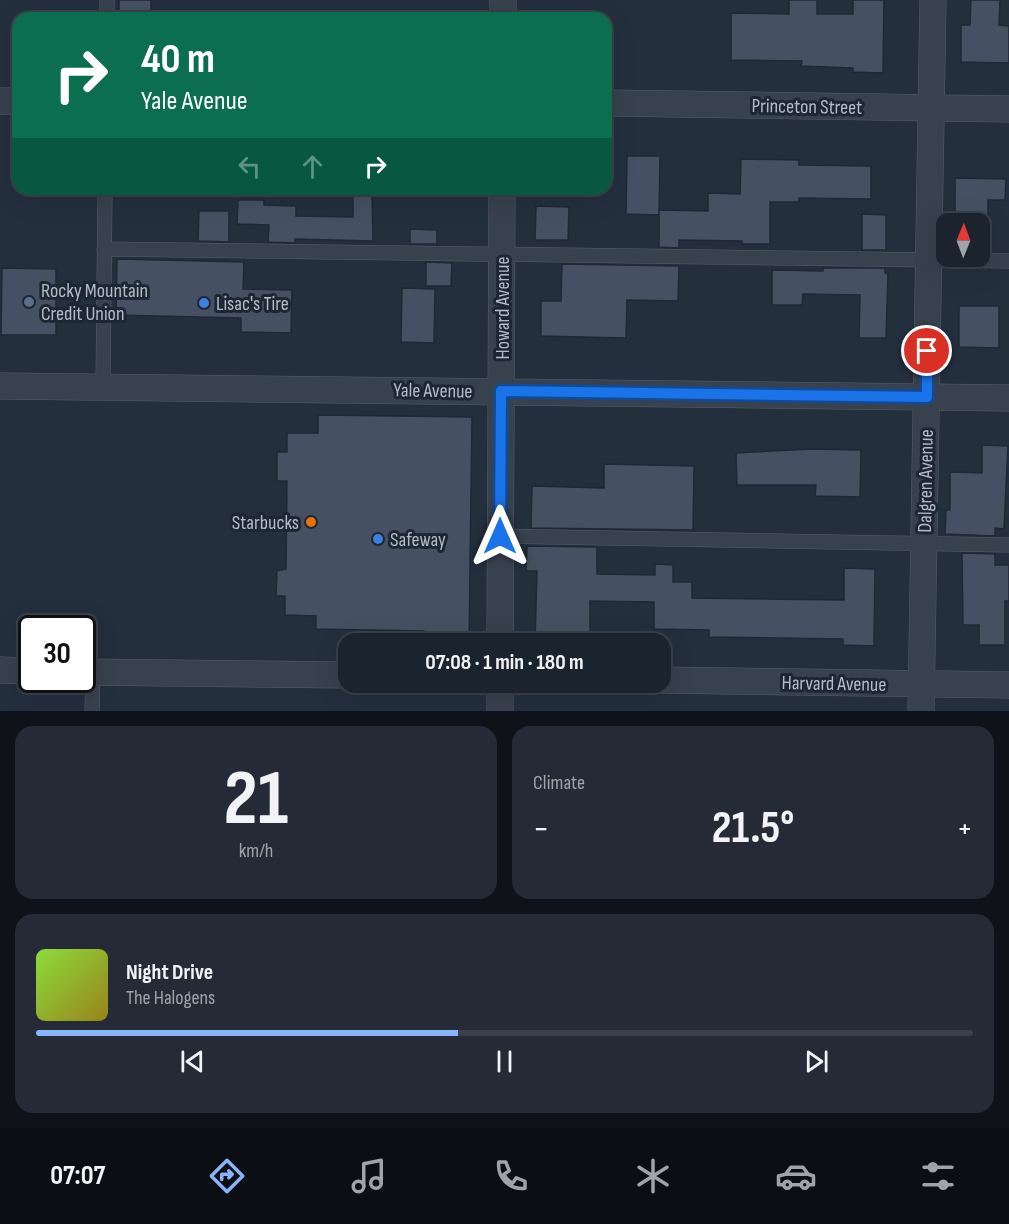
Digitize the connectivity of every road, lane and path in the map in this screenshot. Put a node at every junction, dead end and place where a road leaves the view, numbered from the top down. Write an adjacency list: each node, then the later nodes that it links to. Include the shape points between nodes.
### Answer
1 (933, 0): 3 (street, Dalgren Avenue)
2 (612, 103): 3 (street, Princeton Street)
3 (931, 108): 4 (street, Princeton Street); 9 (street, Dalgren Avenue)
4 (1009, 109)
5 (105, 195): 7 (lane)
6 (502, 195): 8 (street, Howard Avenue)
7 (104, 249): 8 (lane); 12 (lane)
8 (502, 253): 9 (lane); 13 (street, Howard Avenue)
9 (929, 260): 10 (lane); 14 (street, Dalgren Avenue)
10 (1009, 261)
11 (0, 386): 12 (street, Yale Avenue)
12 (103, 387): 13 (street, Yale Avenue)
13 (501, 391): 14 (street, Yale Avenue); 16 (street, Howard Avenue)
14 (927, 397): 15 (street, Yale Avenue); 17 (street, Dalgren Avenue)
15 (1009, 398)
16 (500, 536): 17 (lane); 19 (street, Howard Avenue)
17 (924, 544): 18 (lane); 25 (street, Dalgren Avenue)
18 (1009, 545)
19 (500, 633)
20 (0, 670): 21 (street)
21 (18, 670)
22 (96, 672): 23 (street)
23 (338, 675)
24 (671, 680): 25 (street, Harvard Avenue)
25 (922, 684): 26 (street, Harvard Avenue); 31 (street, Dalgren Avenue)
26 (1009, 686)
27 (90, 693): 29 (lane)
28 (500, 693): 30 (street)
29 (92, 711)
30 (500, 711)
31 (921, 711)

